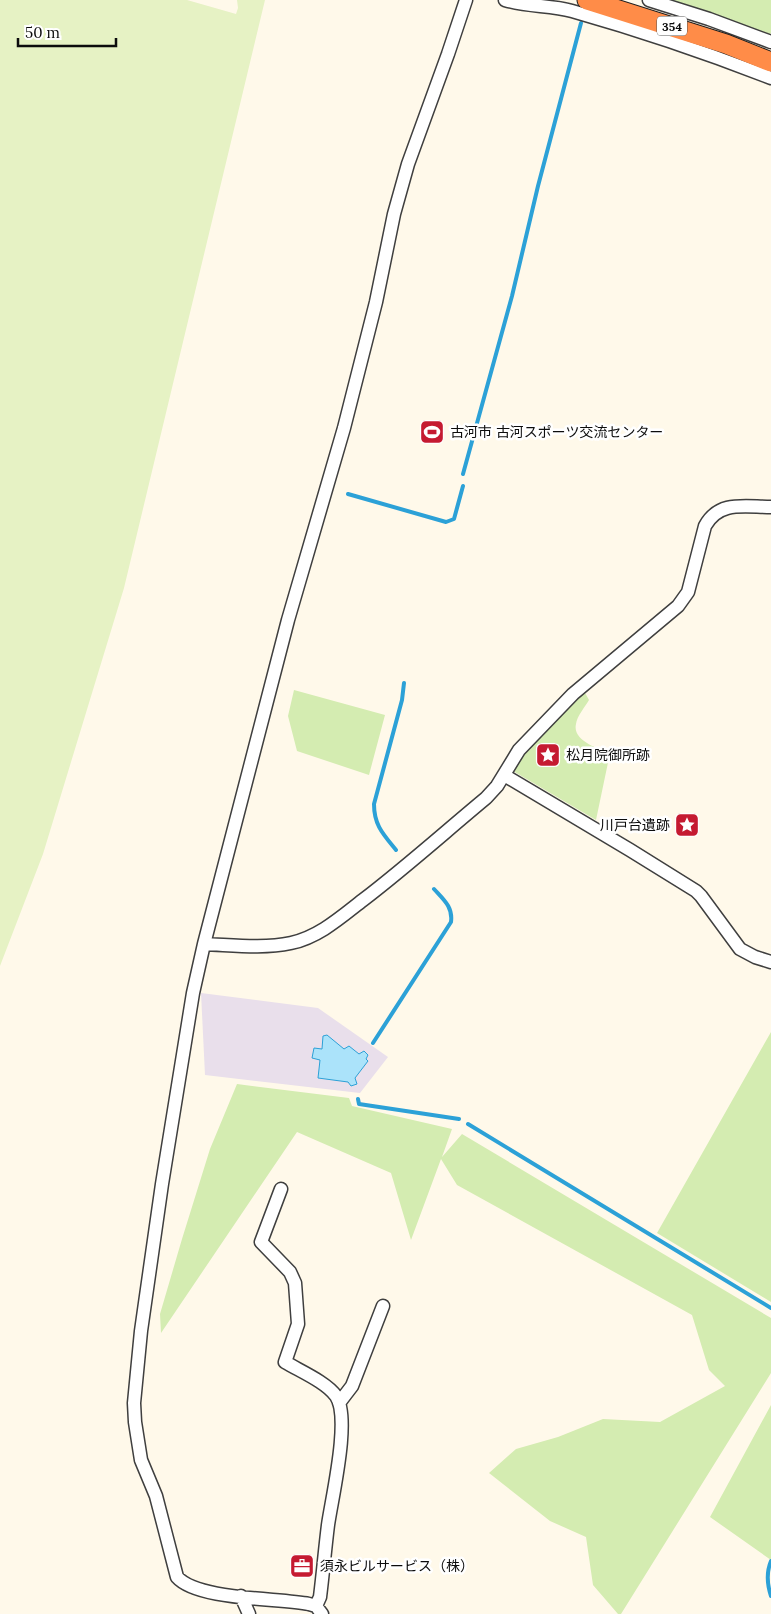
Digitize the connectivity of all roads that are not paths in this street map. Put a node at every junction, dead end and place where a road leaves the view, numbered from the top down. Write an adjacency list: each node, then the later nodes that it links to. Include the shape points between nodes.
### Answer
1 (466, 0): 10 (street, via 408,164 394,214 344,428 288,620)
2 (504, 0): 7 (street, via 570,11)
3 (587, 0): 6 (highway, 354)
4 (649, 0): 5 (street)
5 (771, 42)
6 (764, 59)
7 (771, 78)
8 (771, 507): 9 (street, via 730,507 710,516 688,592 678,606 573,694 519,750)
9 (504, 775): 10 (street, via 486,798 396,875 332,924 293,943); 11 (street, via 696,891 740,948)
10 (204, 944): 15 (street, via 192,993 162,1184 141,1331 135,1422 141,1460 156,1496 177,1577 191,1587)
11 (771, 962)
12 (281, 1189): 14 (street, via 261,1242 290,1272 295,1283 298,1324 285,1362 323,1384)
13 (383, 1306): 14 (street, via 352,1386)
14 (339, 1403): 16 (street, via 341,1447)
15 (241, 1596): 16 (street, via 302,1603); 17 (street)
16 (319, 1610)
17 (249, 1614)

